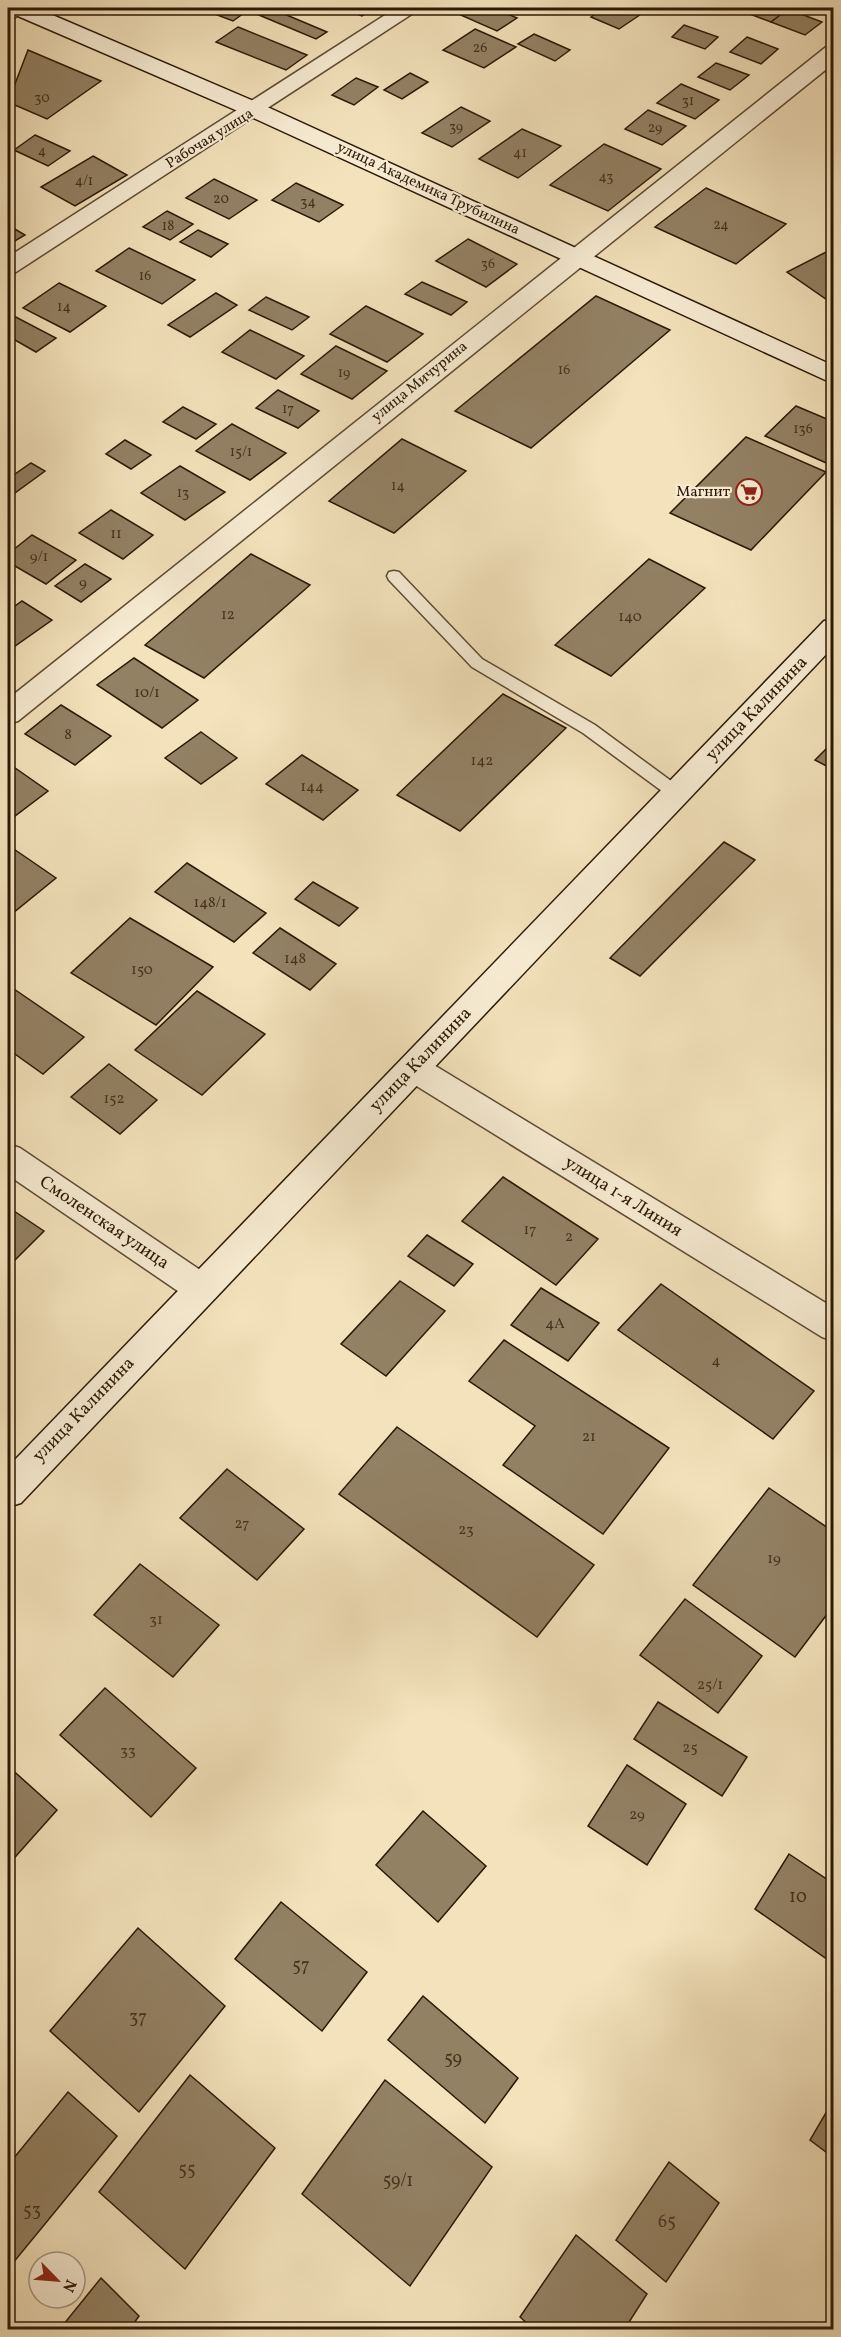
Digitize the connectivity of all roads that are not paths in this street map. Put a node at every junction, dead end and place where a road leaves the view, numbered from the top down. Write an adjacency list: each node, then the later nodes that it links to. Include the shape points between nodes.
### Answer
1 (9, 8): 4 (street)
2 (19, 8): 6 (street, улица Академика Трубилина)
3 (410, 8): 6 (street, Рабочая улица)
4 (8, 12)
5 (834, 52): 7 (street, улица Мичурина)
6 (255, 110): 7 (street, улица Академика Трубилина); 8 (street, Рабочая улица)
7 (576, 257): 9 (street, улица Академика Трубилина); 12 (street, улица Мичурина)
8 (8, 267)
9 (834, 376)
10 (394, 576): 13 (lane, via 477,663 589,729)
11 (834, 628): 13 (street, улица Калинина)
12 (8, 714)
13 (676, 793): 14 (street, улица Калинина)
14 (413, 1068): 16 (street, улица Калинина); 17 (street, улица 1-я Линия)
15 (8, 1158): 16 (street, Смоленская улица)
16 (200, 1288): 18 (street, улица Калинина)
17 (834, 1326)
18 (8, 1491)

